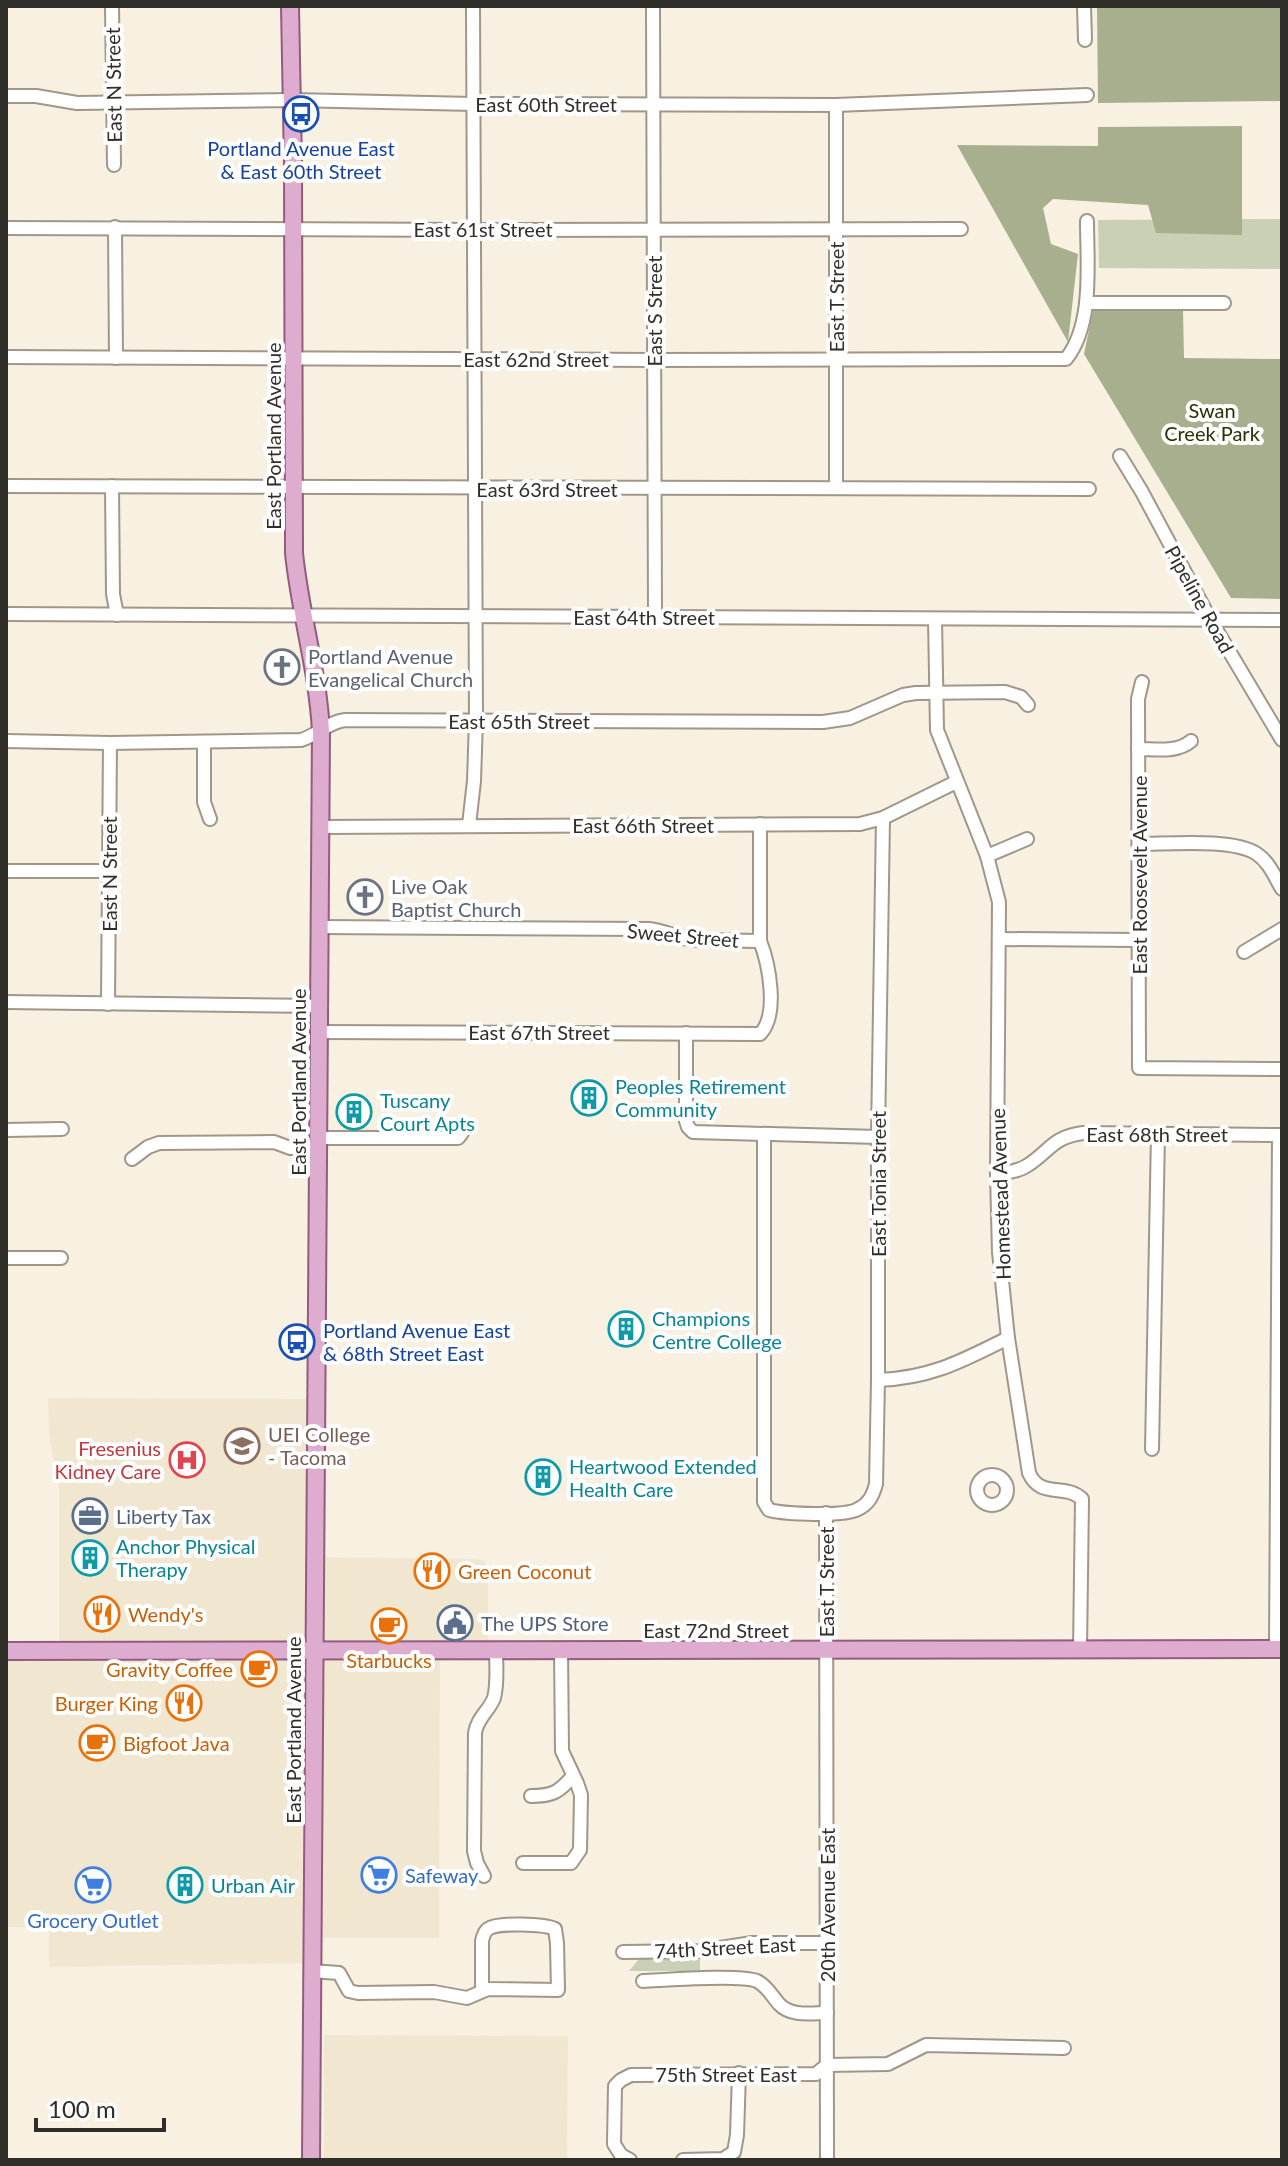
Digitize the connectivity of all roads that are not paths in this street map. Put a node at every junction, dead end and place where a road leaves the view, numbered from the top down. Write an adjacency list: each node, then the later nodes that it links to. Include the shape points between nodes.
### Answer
1 (112, 6): 10 (street, East N Street)
2 (290, 6): 9 (main road, East Portland Avenue)
3 (473, 6): 11 (street)
4 (653, 6): 12 (street, East S Street)
5 (1084, 6): 6 (street)
6 (1085, 40)
7 (1087, 95): 13 (street, East 60th Street)
8 (6, 96): 10 (street, East 60th Street)
9 (292, 100): 10 (street, East 60th Street); 11 (street, East 60th Street); 18 (main road, East Portland Avenue)
10 (113, 103): 14 (street, East N Street)
11 (474, 104): 12 (street, East 60th Street); 20 (street)
12 (653, 104): 13 (street, East 60th Street); 21 (street, East S Street)
13 (836, 105): 22 (street, East T Street)
14 (114, 165)
15 (1087, 221): 23 (street)
16 (115, 227): 17 (street, East 61st Street); 18 (street, East 61st Street); 27 (street)
17 (6, 228)
18 (293, 228): 20 (street, East 61st Street); 26 (main road, East Portland Avenue)
19 (961, 229): 22 (street, East 61st Street)
20 (474, 230): 21 (street, East 61st Street); 28 (street)
21 (654, 230): 22 (street, East 61st Street); 29 (street, East S Street)
22 (836, 230): 30 (street, East T Street)
23 (1086, 303): 24 (street); 30 (street, East 62nd Street, via 1082,331 1066,359)
24 (1224, 303)
25 (6, 357): 27 (street, East 62nd Street)
26 (293, 357): 27 (street, East 62nd Street); 28 (street, East 62nd Street); 34 (main road, East Portland Avenue)
27 (116, 358)
28 (474, 359): 29 (street, East 62nd Street); 37 (street)
29 (654, 360): 30 (street, East 62nd Street); 35 (street, East S Street)
30 (836, 360): 36 (street, East T Street)
31 (1120, 456): 45 (street, Pipeline Road)
32 (6, 486): 33 (street, East 63rd Street)
33 (112, 486): 34 (street, East 63rd Street); 41 (street)
34 (293, 486): 37 (street, East 63rd Street); 40 (main road, East Portland Avenue)
35 (655, 488): 36 (street, East 63rd Street); 37 (street, East 63rd Street); 43 (street, East S Street)
36 (836, 488): 38 (street, East 63rd Street)
37 (474, 489): 42 (street)
38 (1089, 489)
39 (6, 614): 41 (street, East 64th Street)
40 (302, 614): 41 (street, East 64th Street); 42 (street, East 64th Street); 51 (main road, East Portland Avenue)
41 (117, 615)
42 (475, 616): 43 (street, East 64th Street); 50 (street)
43 (655, 617): 44 (street, East 64th Street)
44 (935, 619): 45 (street, East 64th Street); 48 (street, Homestead Avenue)
45 (1210, 619): 46 (street, East 64th Street); 52 (street, Pipeline Road)
46 (1282, 620)
47 (1142, 682): 57 (street, East Roosevelt Avenue)
48 (935, 693): 49 (street, East 65th Street, via 1005,692); 50 (street, East 65th Street, via 910,693 850,718 823,722); 58 (street, Homestead Avenue, via 937,730)
49 (1028, 705)
50 (476, 720): 51 (street, East 65th Street, via 345,720); 62 (street)
51 (321, 732): 55 (street, East 65th Street, via 301,740); 63 (main road, East Portland Avenue)
52 (1282, 740)
53 (6, 741): 56 (street, East 65th Street)
54 (1191, 741): 57 (street, via 1176,749)
55 (204, 742): 56 (street, East 65th Street); 60 (street, via 204,805)
56 (110, 743): 68 (street, East N Street)
57 (1138, 749): 65 (street, East Roosevelt Avenue)
58 (956, 782): 59 (street, East 66th Street); 66 (street, Homestead Avenue)
59 (883, 818): 61 (street, East 66th Street, via 860,824); 88 (street, East Tonia Street)
60 (210, 819)
61 (760, 824): 62 (street, East 66th Street); 74 (street)
62 (469, 825): 63 (street, East 66th Street)
63 (321, 827): 70 (main road, East Portland Avenue)
64 (1027, 839): 66 (street)
65 (1140, 844): 69 (street, via 1237,846 1256,853); 73 (street, East Roosevelt Avenue)
66 (987, 856): 72 (street, Homestead Avenue, via 999,902)
67 (6, 871): 68 (street)
68 (108, 871): 77 (street, East N Street)
69 (1282, 889)
70 (318, 927): 74 (street, Sweet Street, via 649,929 683,939); 78 (main road, East Portland Avenue)
71 (1282, 929): 75 (street)
72 (1000, 939): 73 (street); 91 (street, Homestead Avenue)
73 (1139, 940): 81 (street, East Roosevelt Avenue, via 1139,1068)
74 (760, 941): 80 (street, East 67th Street, via 770,974 766,1028 760,1034)
75 (1244, 952)
76 (6, 1002): 77 (street)
77 (108, 1004): 78 (street)
78 (318, 1006): 79 (main road, East Portland Avenue)
79 (317, 1032): 80 (street, East 67th Street); 89 (main road, East Portland Avenue)
80 (686, 1033): 86 (street, via 690,1129 699,1134)
81 (1282, 1069)
82 (62, 1129): 83 (street)
83 (6, 1130)
84 (462, 1133): 89 (street, via 458,1138)
85 (1158, 1134): 87 (street, East 68th Street); 91 (street, East 68th Street, via 1069,1135 1031,1164); 96 (street)
86 (764, 1135): 88 (street); 99 (street, East Tonia Street, via 764,1502 775,1512)
87 (1281, 1135): 101 (street)
88 (878, 1137): 95 (street, East Tonia Street)
89 (318, 1143): 90 (street, via 290,1148 274,1142 159,1143); 106 (main road, East Portland Avenue)
90 (132, 1159)
91 (997, 1174): 94 (street, Homestead Avenue)
92 (6, 1258): 93 (street)
93 (61, 1258)
94 (1008, 1338): 95 (street, via 940,1370); 97 (street, Homestead Avenue)
95 (878, 1380): 99 (street, East Tonia Street, via 874,1493 853,1512)
96 (1152, 1449)
97 (1029, 1473): 98 (street); 104 (street, via 1044,1489 1080,1496)
98 (1005, 1483)
99 (826, 1513): 103 (street, East T Street)
100 (561, 1649): 102 (main road, East 72nd Street); 103 (main road, East 72nd Street); 107 (street, via 562,1751)
101 (1279, 1649): 104 (main road, East 72nd Street)
102 (496, 1650): 106 (main road, East 72nd Street); 110 (street, via 494,1696 475,1733 473,1845)
103 (825, 1650): 104 (main road, East 72nd Street); 111 (street, 20th Avenue East)
104 (1080, 1650)
105 (6, 1651): 106 (main road, East 72nd Street)
106 (314, 1651): 113 (main road, East Portland Avenue)
107 (573, 1776): 108 (street, via 552,1794); 109 (street, via 581,1795 577,1857 571,1863)
108 (531, 1796)
109 (523, 1863)
110 (484, 1876)
111 (827, 1943): 112 (street, 74th Street East); 116 (street, 20th Avenue East)
112 (623, 1952)
113 (311, 1971): 115 (street, via 339,1973 349,1991 358,1993 434,1992 467,1998); 120 (main road, East Portland Avenue)
114 (643, 1981): 116 (street, via 755,1980 791,2012)
115 (482, 1990): 115 (street, via 482,1941 489,1927 555,1929 558,1990)
116 (827, 2013): 118 (street, 20th Avenue East)
117 (1064, 2048): 118 (street, 75th Street East, via 926,2045 888,2064)
118 (827, 2065): 119 (street, 75th Street East, via 816,2074); 123 (street, 20th Avenue East)
119 (739, 2073): 121 (street, 75th Street East, via 631,2075 617,2083 613,2137 617,2151); 122 (street, via 732,2154)
120 (311, 2160)
121 (630, 2160)
122 (683, 2160)
123 (827, 2160)

